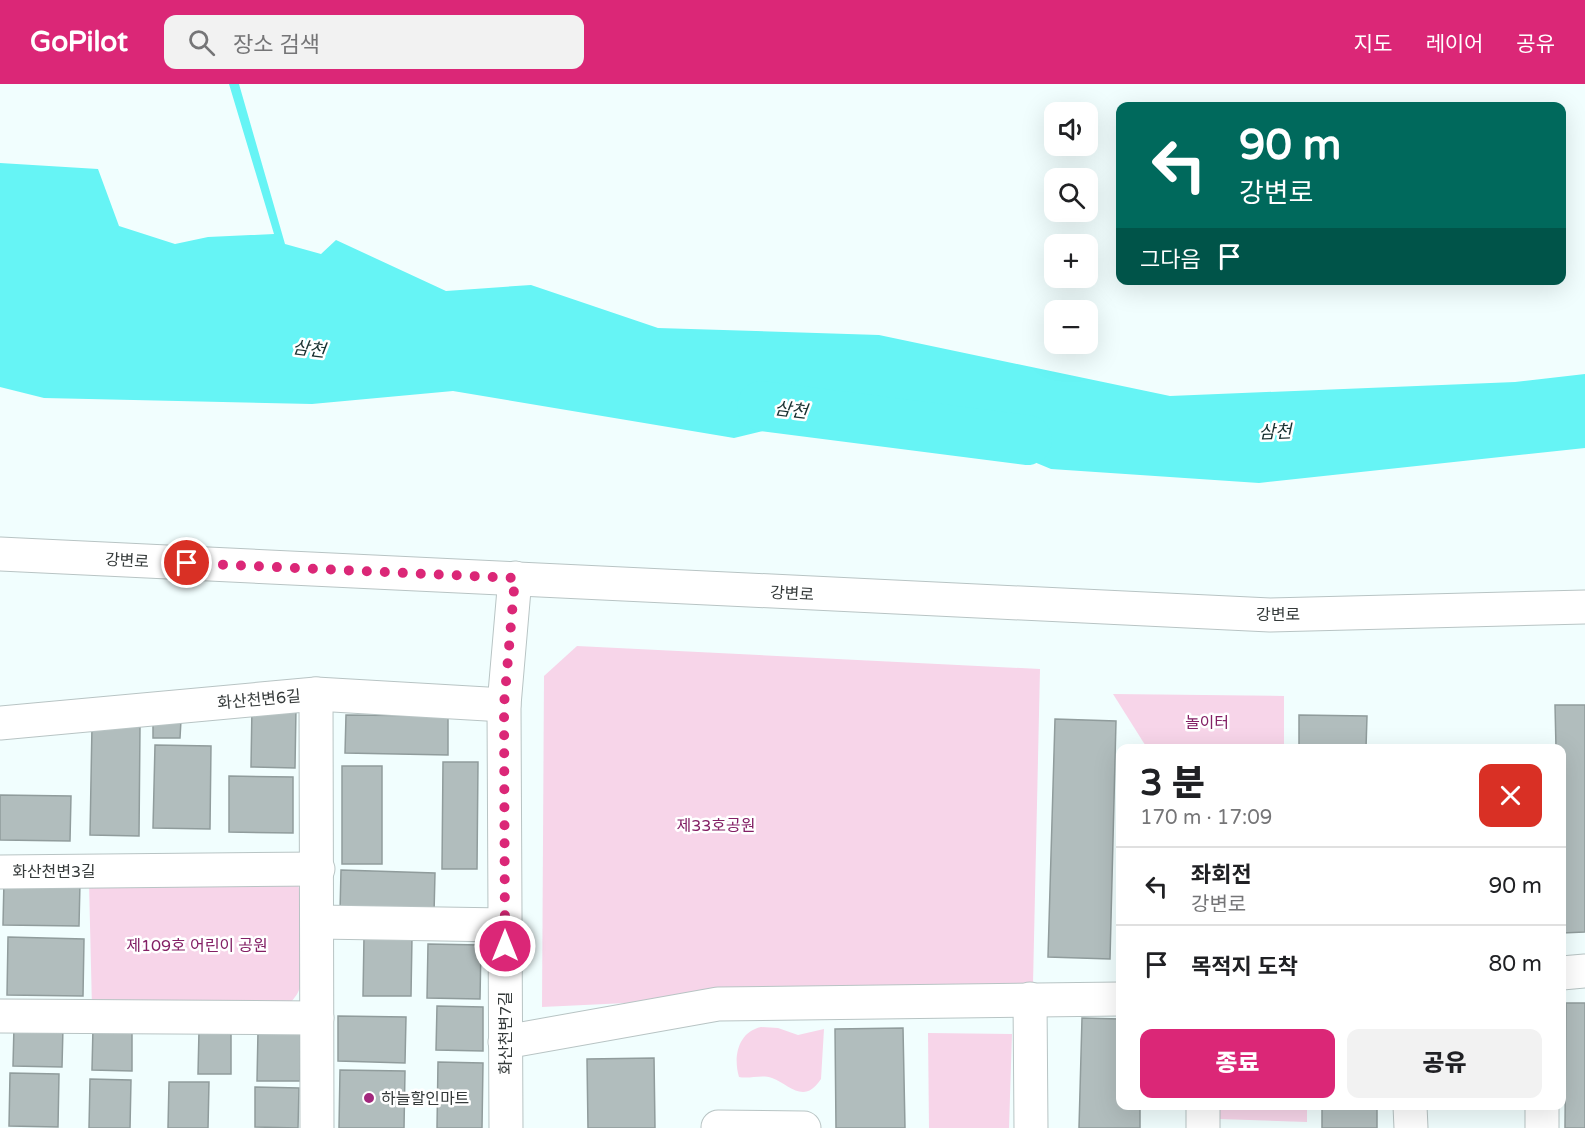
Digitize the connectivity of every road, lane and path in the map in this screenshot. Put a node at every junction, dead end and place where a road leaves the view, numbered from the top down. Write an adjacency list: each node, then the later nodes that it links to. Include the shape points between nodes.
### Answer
1 (0, 554): 2 (street, 강변로)
2 (515, 578): 3 (street, 강변로, via 1270,615); 5 (street, 화산천변7길)
3 (1585, 601)
4 (316, 694): 5 (street); 6 (street, 화산천변6길); 7 (street, 화산천변6길)
5 (504, 705): 10 (street, 화산천변7길)
6 (0, 723)
7 (318, 870): 8 (street, 화산천변3길); 9 (street, 화산천변6길)
8 (0, 872)
9 (318, 922): 10 (street); 16 (street, 화산천변6길)
10 (505, 925): 17 (street, 화산천변7길)
11 (1585, 971): 12 (street)
12 (1566, 973)
13 (1030, 999): 14 (street); 17 (street, via 718,1004); 25 (street)
14 (1116, 999)
15 (0, 1016): 16 (street)
16 (317, 1018): 22 (street, 화산천변6길)
17 (505, 1042): 23 (street, 화산천변7길)
18 (1203, 1110): 26 (street)
19 (1410, 1110): 27 (street)
20 (1542, 1110): 28 (street)
21 (718, 1127): 24 (street)
22 (316, 1128)
23 (506, 1128)
24 (804, 1128)
25 (1031, 1128)
26 (1203, 1128)
27 (1411, 1128)
28 (1542, 1128)

